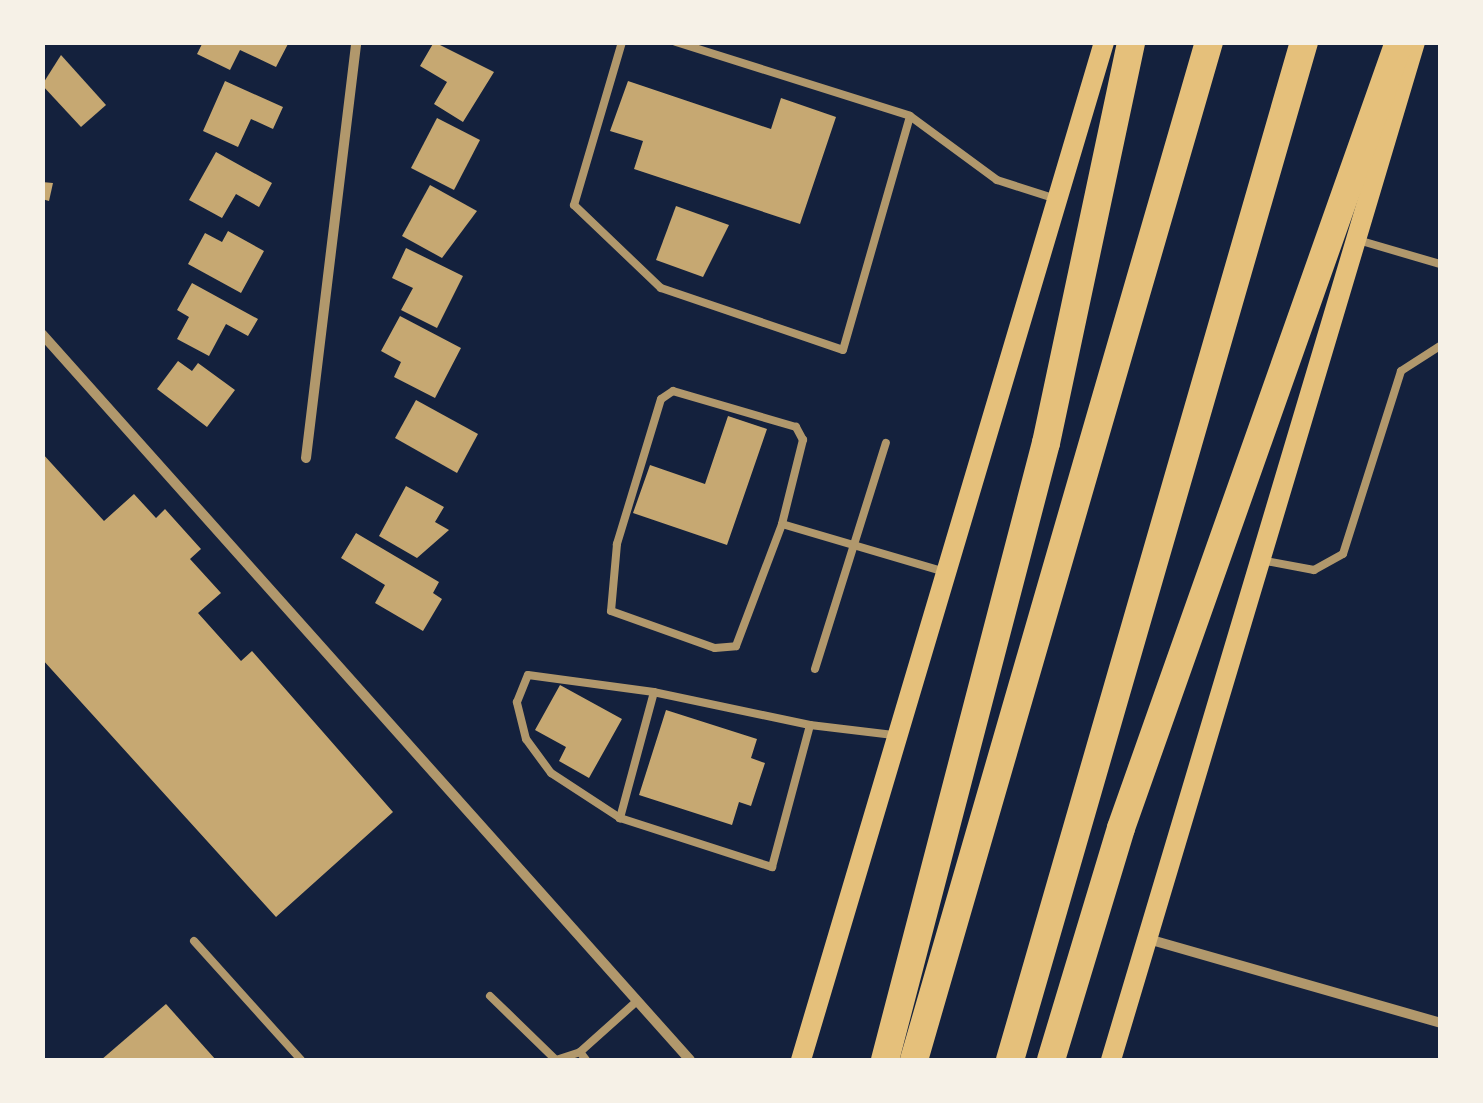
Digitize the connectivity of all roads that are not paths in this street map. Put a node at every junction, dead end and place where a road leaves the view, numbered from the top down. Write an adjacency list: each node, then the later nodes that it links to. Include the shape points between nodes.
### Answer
1 (356, 42): 17 (street)
2 (622, 42): 10 (lane, via 574,205 662,288 843,350)
3 (676, 42): 10 (lane)
4 (1104, 42): 11 (main road)
5 (1131, 42): 37 (highway, via 1046,443)
6 (1209, 42): 38 (highway)
7 (1304, 42): 39 (highway)
8 (1399, 42): 40 (highway, via 1121,828)
9 (1415, 42): 12 (main road)
10 (910, 116): 11 (lane, via 998,180)
11 (1057, 200): 21 (main road)
12 (1356, 240): 13 (lane); 20 (main road)
13 (1440, 264)
14 (42, 334): 30 (street)
15 (1440, 346): 20 (lane, via 1401,370 1343,554 1314,570)
16 (886, 443): 19 (lane)
17 (306, 458)
18 (782, 524): 18 (lane, via 736,646 714,648 610,611 617,544 661,399 672,392 796,427 802,440); 19 (lane)
19 (852, 545): 21 (lane); 22 (lane)
20 (1261, 560): 27 (main road)
21 (946, 572): 25 (main road)
22 (815, 669)
23 (654, 692): 24 (lane); 26 (lane); 26 (lane, via 528,675 518,702 526,740 550,774)
24 (810, 725): 25 (lane); 26 (lane, via 772,867)
25 (898, 735): 36 (main road)
26 (620, 818)
27 (1148, 938): 31 (street); 41 (main road)
28 (194, 941): 33 (lane)
29 (490, 996): 32 (lane, via 556,1060)
30 (637, 1001): 32 (lane); 35 (street)
31 (1440, 1023)
32 (580, 1052): 34 (lane)
33 (301, 1060)
34 (586, 1060)
35 (690, 1060)
36 (801, 1060)
37 (885, 1060)
38 (914, 1060)
39 (1010, 1060)
40 (1051, 1060)
41 (1112, 1060)

